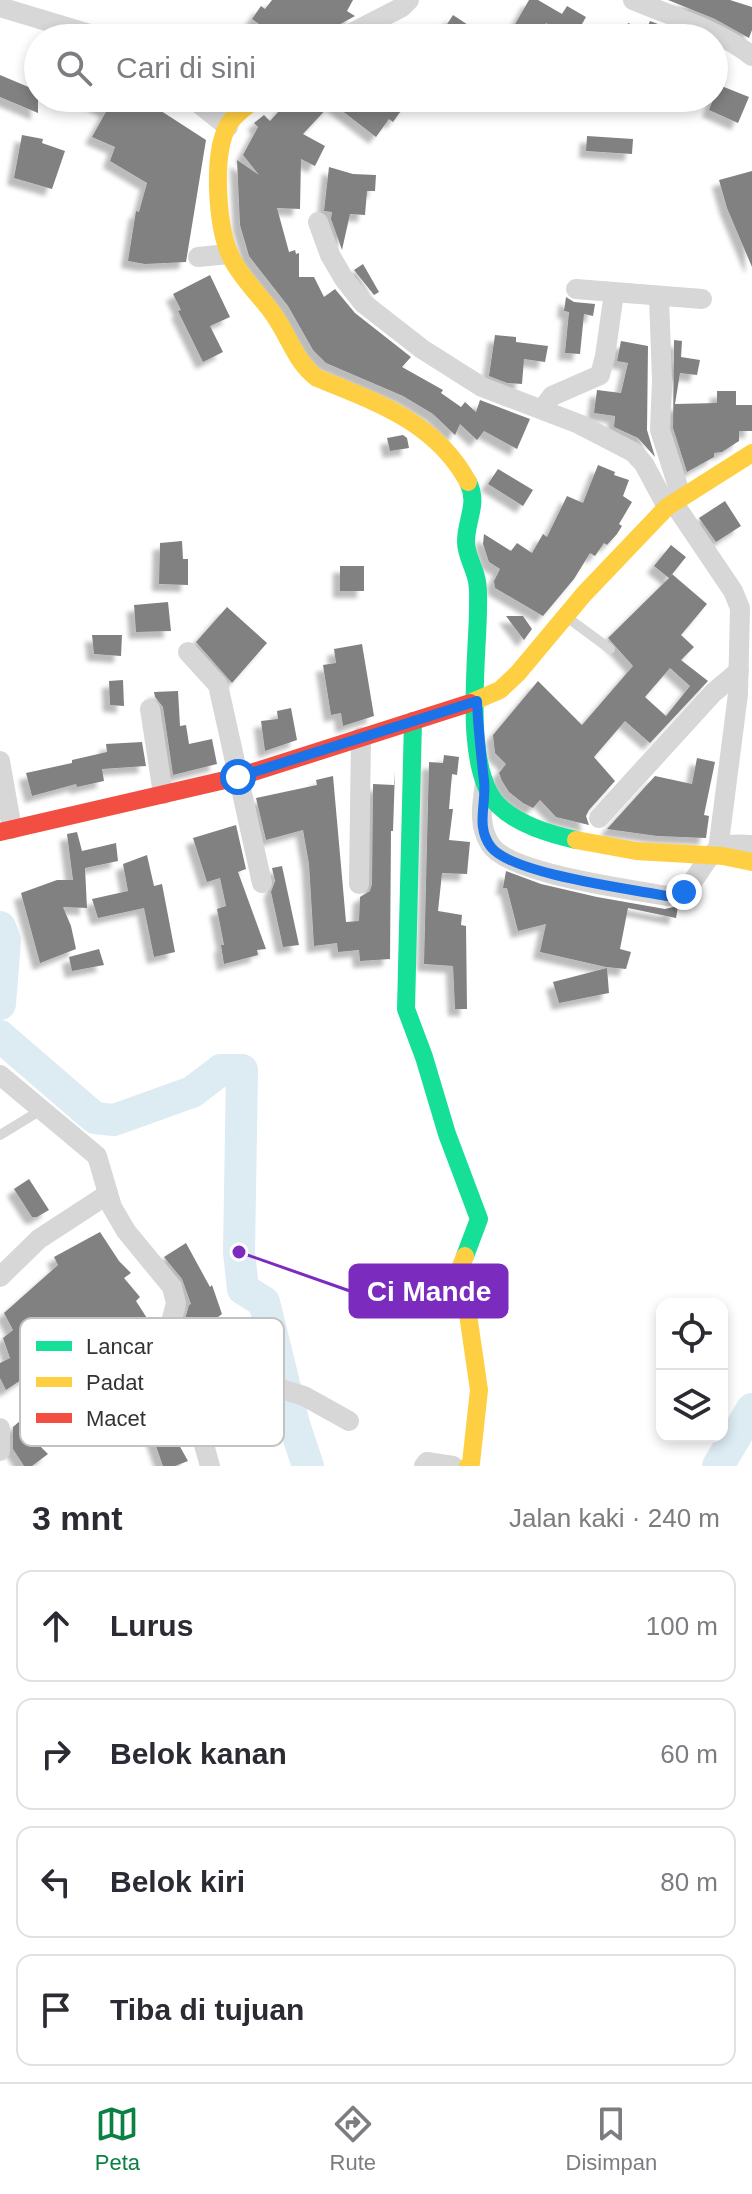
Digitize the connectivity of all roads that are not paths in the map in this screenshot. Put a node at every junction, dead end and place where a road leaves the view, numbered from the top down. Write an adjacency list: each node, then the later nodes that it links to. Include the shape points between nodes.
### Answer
1 (409, 0): 5 (street)
2 (638, 1): 6 (street)
3 (0, 7): 4 (street)
4 (56, 24)
5 (369, 24)
6 (694, 24)
7 (728, 40): 8 (street)
8 (752, 56)
9 (209, 112): 11 (street)
10 (244, 112): 11 (street)
11 (228, 127): 13 (street, via 219,191)
12 (318, 222): 19 (street, via 330,255 363,303 482,387)
13 (229, 254): 14 (street); 26 (street, via 280,322 304,370 418,424 438,441 470,487 474,503 466,539 478,586)
14 (198, 257)
15 (576, 289): 16 (street)
16 (614, 293): 17 (street); 19 (street, via 600,375 552,396)
17 (659, 297): 18 (street); 21 (street, via 660,430)
18 (702, 299)
19 (542, 409): 21 (street, via 633,452)
20 (752, 453): 21 (street)
21 (674, 502): 22 (street); 25 (street, via 740,608)
22 (566, 617): 23 (lane); 26 (street, via 500,690)
23 (610, 649)
24 (188, 652): 31 (street, via 218,685)
25 (739, 671): 34 (street); 37 (street)
26 (477, 701): 28 (street); 32 (street)
27 (150, 709): 33 (street)
28 (413, 721): 29 (street); 55 (street, via 406,1009 479,1219 461,1266 479,1390)
29 (361, 737): 31 (street); 40 (street)
30 (0, 761): 35 (street)
31 (238, 777): 33 (street); 39 (street)
32 (485, 783): 37 (street, via 501,808 545,830 669,854); 37 (street, via 481,814 491,847 527,868 667,896 684,892)
33 (163, 794): 35 (street)
34 (599, 818)
35 (6, 830)
36 (752, 845): 37 (street, via 728,845)
37 (715, 853): 38 (street)
38 (752, 862)
39 (262, 883)
40 (359, 884)
41 (0, 1075): 42 (street)
42 (41, 1110): 43 (lane); 44 (street, via 97,1156)
43 (0, 1135)
44 (108, 1194): 45 (street); 46 (street, via 126,1231 172,1287)
45 (3, 1267)
46 (172, 1318)
47 (284, 1390): 48 (street)
48 (349, 1421)
49 (0, 1428): 51 (street)
50 (204, 1446): 52 (street)
51 (0, 1451)
52 (210, 1466)
53 (424, 1466): 54 (street)
54 (450, 1466)
55 (468, 1466)

